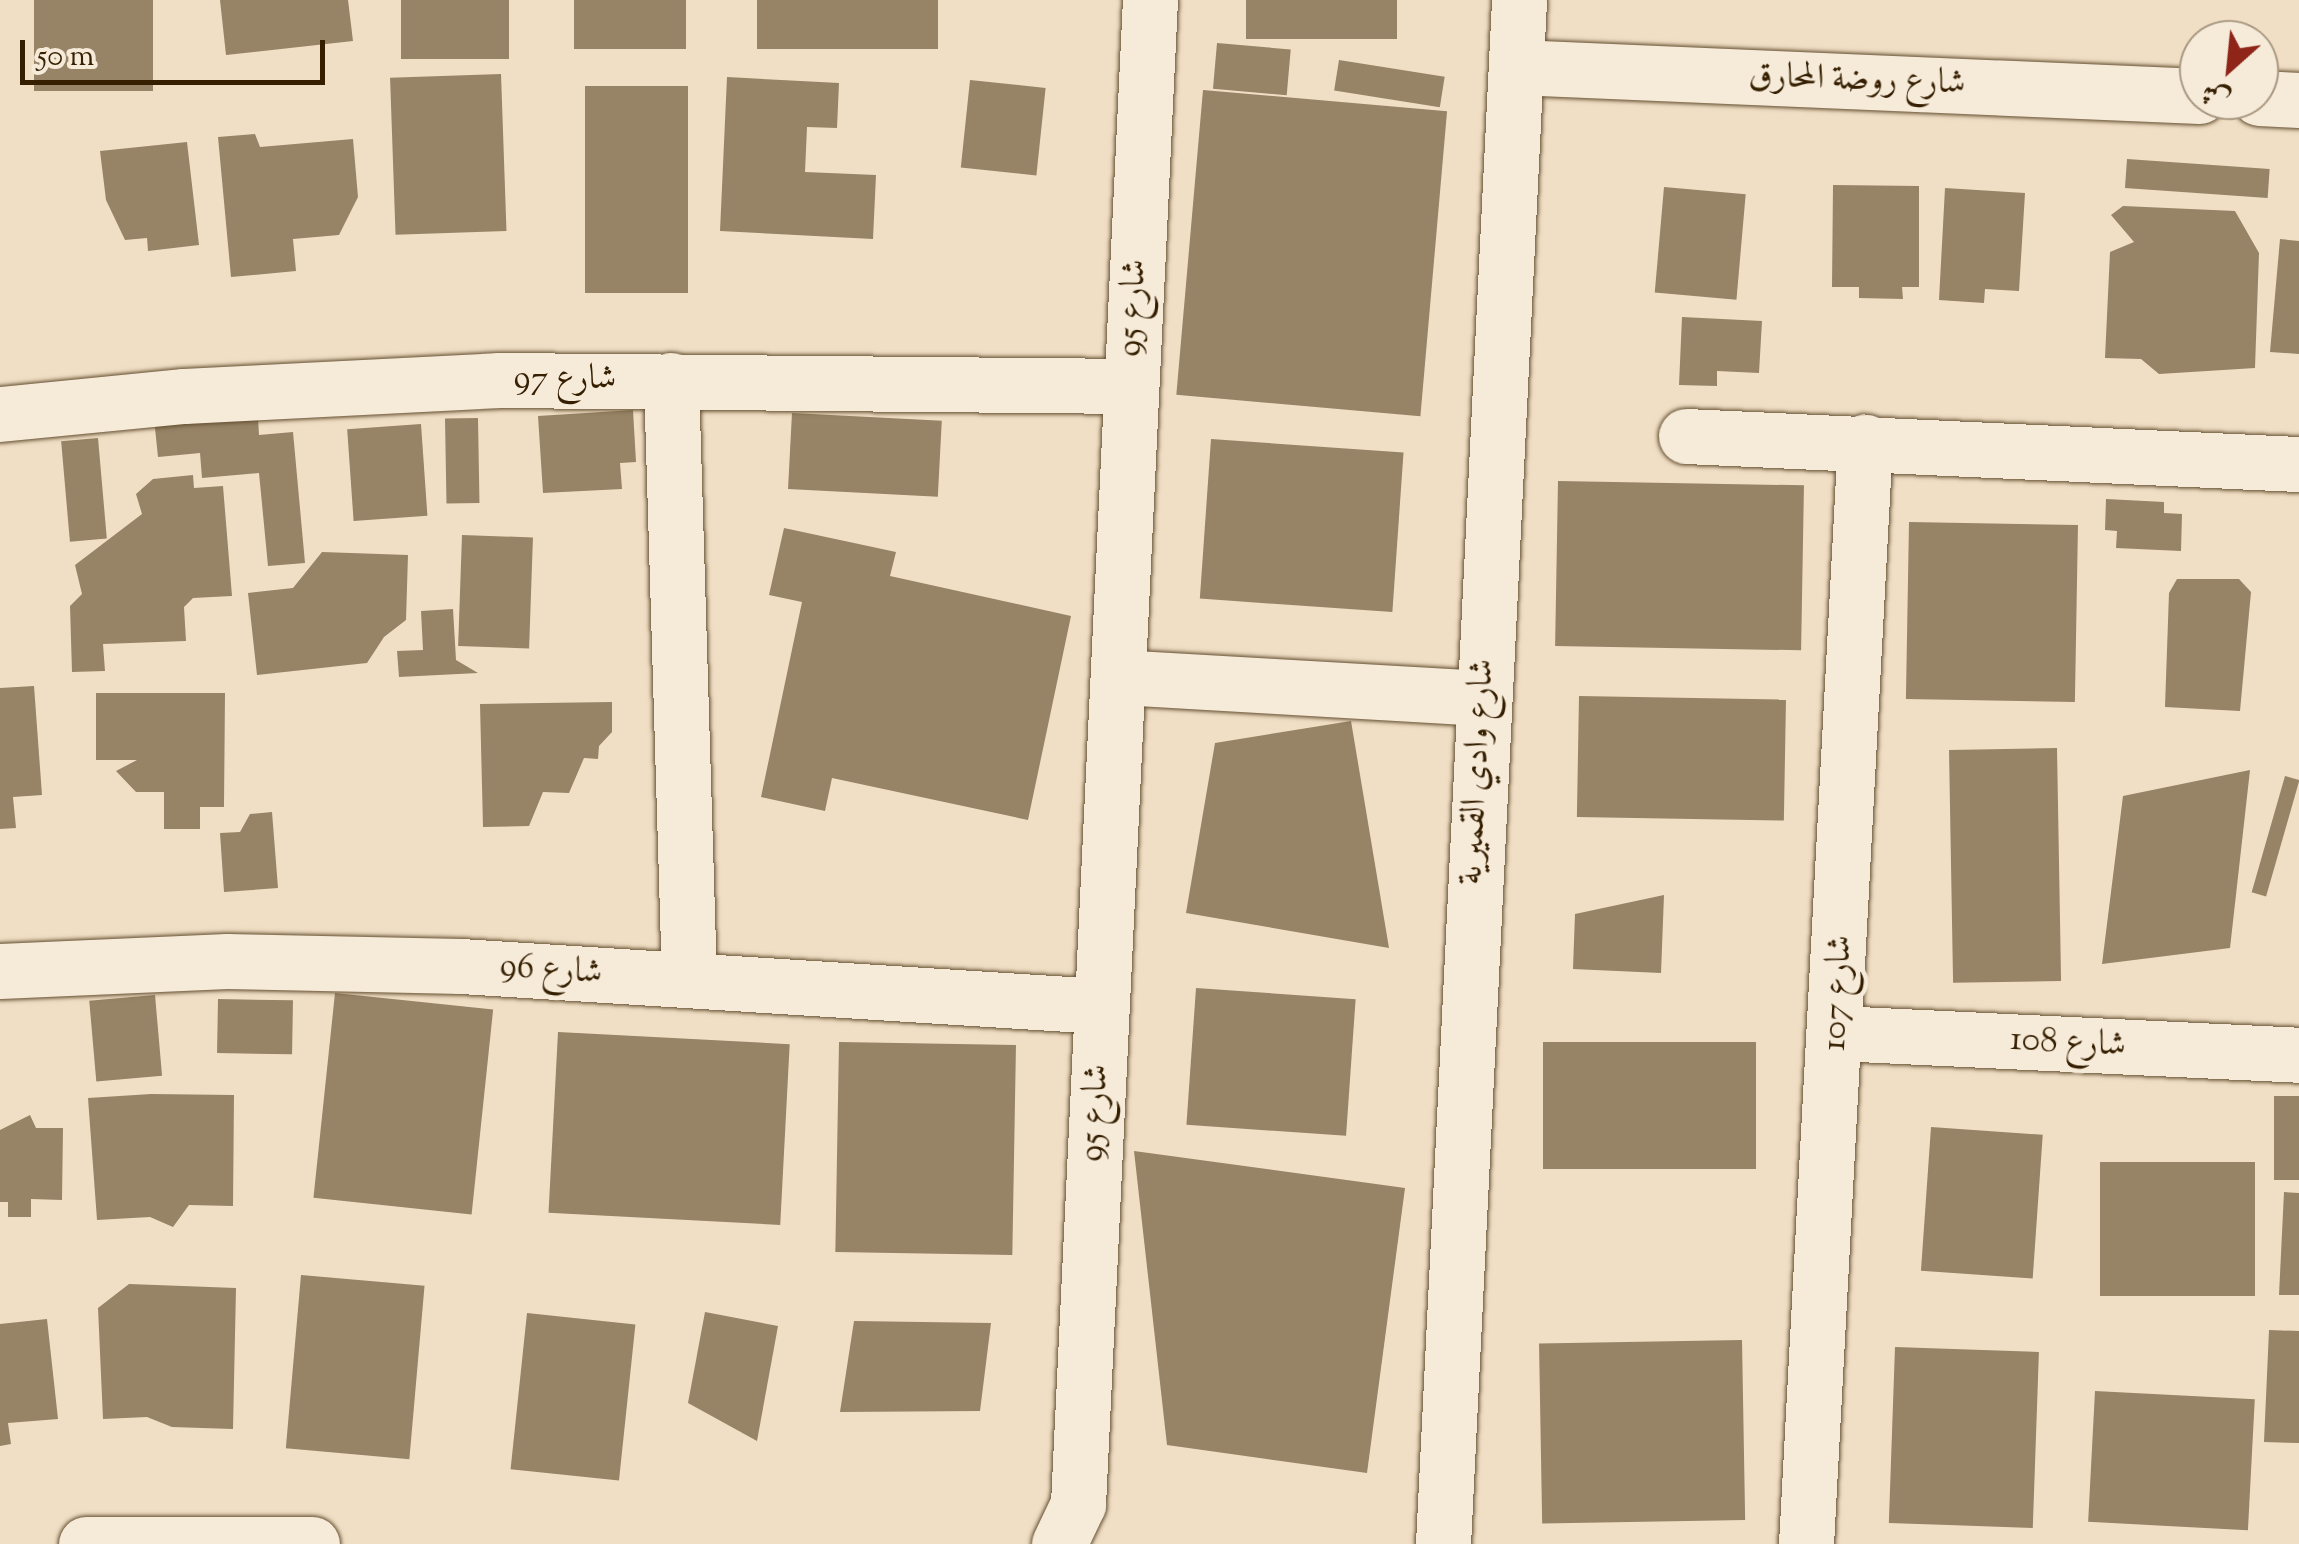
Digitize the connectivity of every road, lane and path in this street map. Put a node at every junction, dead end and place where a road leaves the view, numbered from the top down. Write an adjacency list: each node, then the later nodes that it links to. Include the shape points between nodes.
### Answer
1 (1150, 0): 6 (street, شارع 95)
2 (1519, 0): 3 (street, شارع وادي القميرية)
3 (1516, 66): 4 (street, شارع روضة المحارق); 12 (street, شارع وادي القميرية)
4 (2179, 95)
5 (670, 380): 6 (street, شارع 97); 7 (street, شارع 97, via 500,380 184,396); 14 (street)
6 (1130, 386): 11 (street, شارع 95)
7 (0, 414)
8 (1686, 436): 9 (street)
9 (1865, 442): 10 (street); 16 (street, شارع 107)
10 (2299, 464)
11 (1118, 677): 12 (street); 15 (street, شارع 95)
12 (1481, 698): 21 (street, شارع وادي القميرية)
13 (0, 970): 14 (street, شارع 96, via 227,961)
14 (689, 980): 15 (street, شارع 96)
15 (1101, 1006): 20 (street, شارع 95, via 1078,1504)
16 (1837, 1033): 17 (street, شارع 108); 22 (street, شارع 107)
17 (2299, 1055)
18 (86, 1544): 19 (street)
19 (312, 1544)
20 (1059, 1544)
21 (1443, 1544)
22 (1806, 1544)

